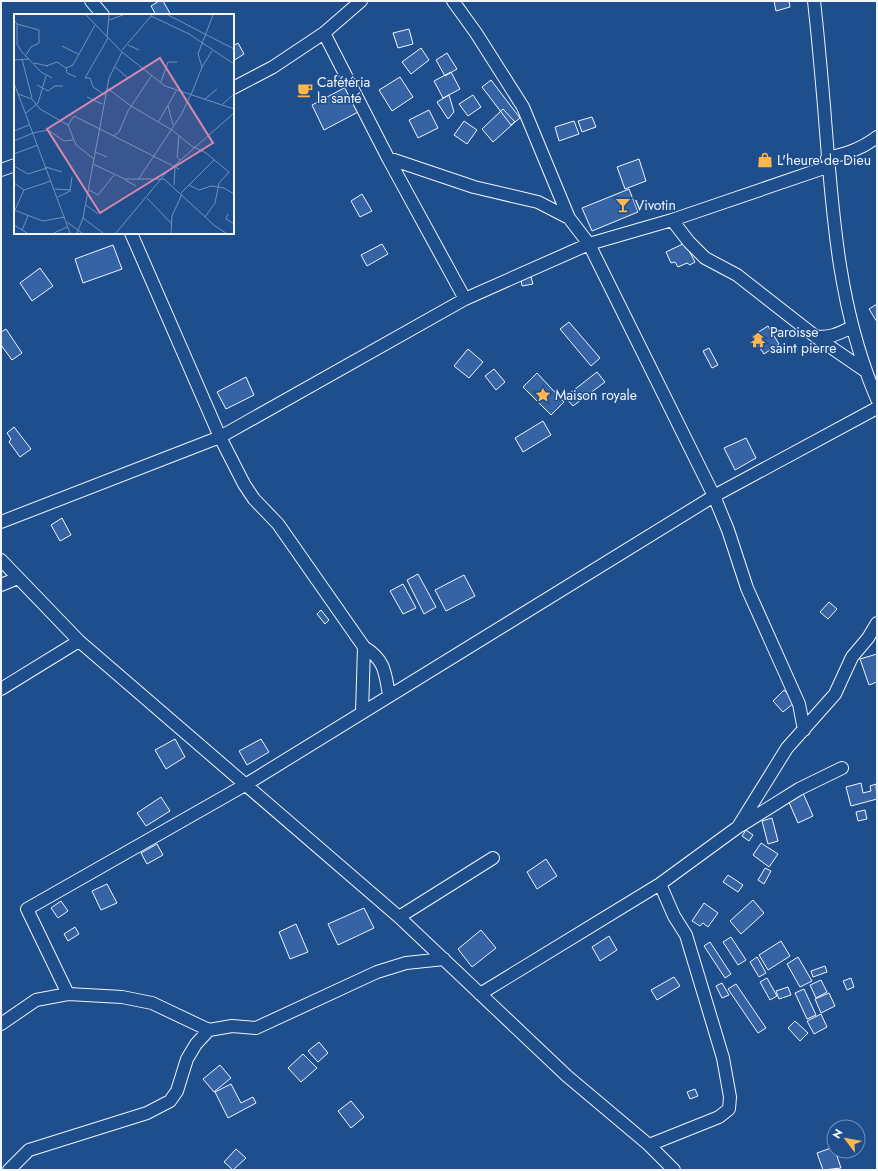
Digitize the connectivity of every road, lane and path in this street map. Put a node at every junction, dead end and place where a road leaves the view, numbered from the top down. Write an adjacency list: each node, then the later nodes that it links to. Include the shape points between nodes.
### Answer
1 (90, 1): 5 (street)
2 (361, 1): 6 (street)
3 (453, 1): 13 (street, via 523,107)
4 (814, 1): 10 (street)
5 (103, 14)
6 (324, 33): 7 (street, via 274,67); 9 (street)
7 (234, 87)
8 (877, 137): 10 (street, via 851,153)
9 (388, 158): 13 (street, via 474,187 538,202); 17 (street)
10 (827, 162): 14 (street); 18 (street, via 835,237)
11 (14, 165): 12 (street)
12 (1, 170)
13 (569, 218): 16 (street)
14 (672, 220): 16 (street); 19 (street, via 688,242 705,258 737,275)
15 (131, 234): 23 (street)
16 (589, 244): 17 (street); 24 (street)
17 (465, 299): 23 (street)
18 (852, 327): 19 (street, via 832,336); 20 (street)
19 (816, 336): 20 (street)
20 (864, 370): 21 (street)
21 (877, 400)
22 (877, 408): 24 (street)
23 (220, 437): 25 (street); 31 (street, via 254,499 278,524)
24 (714, 496): 33 (street); 35 (street, via 747,588 799,704)
25 (1, 522)
26 (1, 560): 27 (street)
27 (18, 578): 28 (street); 30 (street)
28 (1, 585)
29 (877, 624): 35 (street, via 852,657 835,694)
30 (79, 641): 32 (street); 37 (street)
31 (364, 647): 33 (street, via 376,654 384,667); 34 (street)
32 (1, 689)
33 (389, 695): 34 (street)
34 (362, 712): 37 (street)
35 (804, 730): 38 (street, via 787,748)
36 (842, 768): 38 (street, via 799,789)
37 (245, 785): 41 (street); 43 (street, via 27,909)
38 (738, 827): 40 (street)
39 (493, 858): 41 (street)
40 (660, 884): 44 (street); 47 (street, via 674,916 686,935 723,1058 730,1097 729,1109 719,1117)
41 (399, 917): 42 (street)
42 (444, 959): 44 (street); 46 (street, via 406,963 377,972 256,1028 232,1026)
43 (68, 994): 45 (street, via 36,1000); 46 (street, via 122,997 152,1003)
44 (480, 994): 47 (street, via 567,1076)
45 (1, 1024)
46 (209, 1030): 48 (street, via 187,1059 177,1091 170,1101 147,1113 29,1150)
47 (649, 1145): 49 (street)
48 (9, 1170)
49 (674, 1170)

